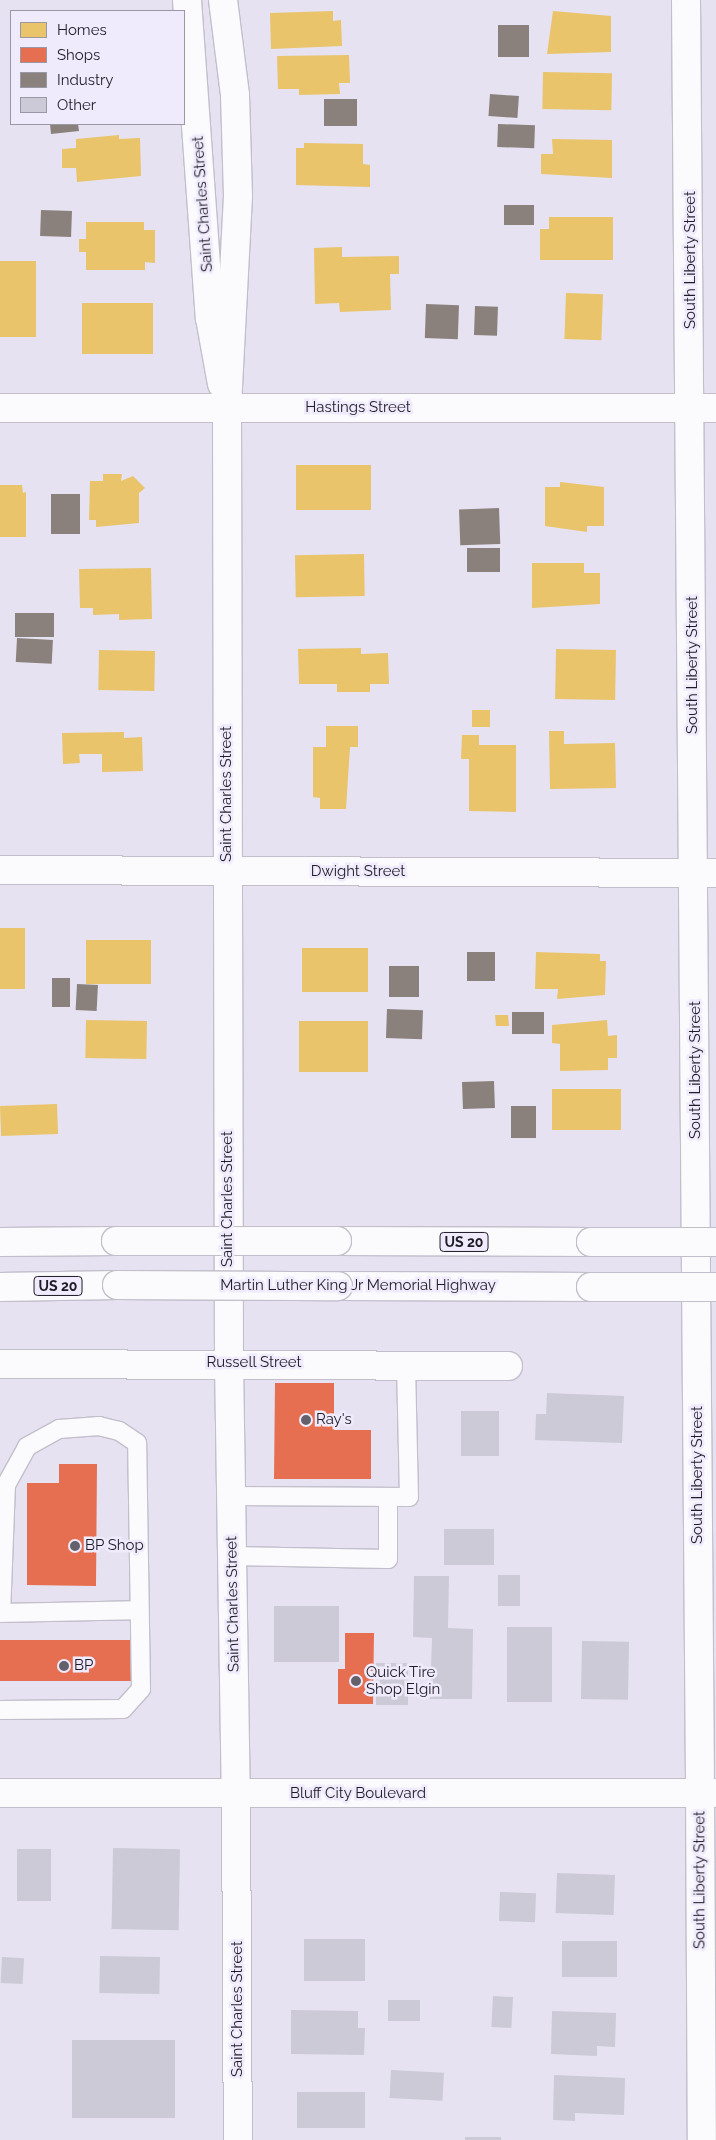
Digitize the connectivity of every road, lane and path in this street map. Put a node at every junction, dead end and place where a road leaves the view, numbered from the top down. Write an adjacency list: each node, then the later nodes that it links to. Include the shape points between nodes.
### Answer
1 (187, 0): 5 (main road, Saint Charles Street, via 210,318)
2 (223, 0): 5 (main road, Saint Charles Street, via 235,95 238,196)
3 (686, 0): 6 (main road, South Liberty Street)
4 (0, 408): 5 (main road, Hastings Street)
5 (227, 408): 6 (main road, Hastings Street); 8 (main road, Saint Charles Street)
6 (704, 408): 9 (main road, South Liberty Street)
7 (0, 870): 8 (main road, Dwight Street)
8 (227, 872): 9 (main road, Dwight Street); 14 (main road, Saint Charles Street)
9 (705, 873): 25 (main road, South Liberty Street)
10 (0, 1242): 11 (main road, US 20, bridge)
11 (716, 1242)
12 (0, 1286): 13 (main road, Martin Luther King Jr Memorial Highway / US 20, bridge)
13 (716, 1288)
14 (229, 1362): 15 (main road, Russell Street); 16 (main road, Russell Street); 18 (main road, Saint Charles Street)
15 (0, 1364)
16 (406, 1365): 17 (main road, Russell Street); 19 (lane, via 409,1497)
17 (508, 1366)
18 (231, 1496): 19 (lane); 20 (main road, Saint Charles Street)
19 (388, 1497): 20 (lane, via 388,1559)
20 (232, 1556): 26 (main road, Saint Charles Street)
21 (139, 1610): 22 (lane); 22 (lane, via 137,1443 120,1431 99,1426 59,1429 28,1447 6,1484); 23 (lane, via 141,1689 123,1709)
22 (1, 1613)
23 (0, 1710)
24 (0, 1793): 26 (main road, Bluff City Boulevard)
25 (708, 1793): 26 (main road, Bluff City Boulevard); 28 (main road, South Liberty Street)
26 (236, 1794): 27 (main road, Saint Charles Street)
27 (238, 2140)
28 (702, 2140)

